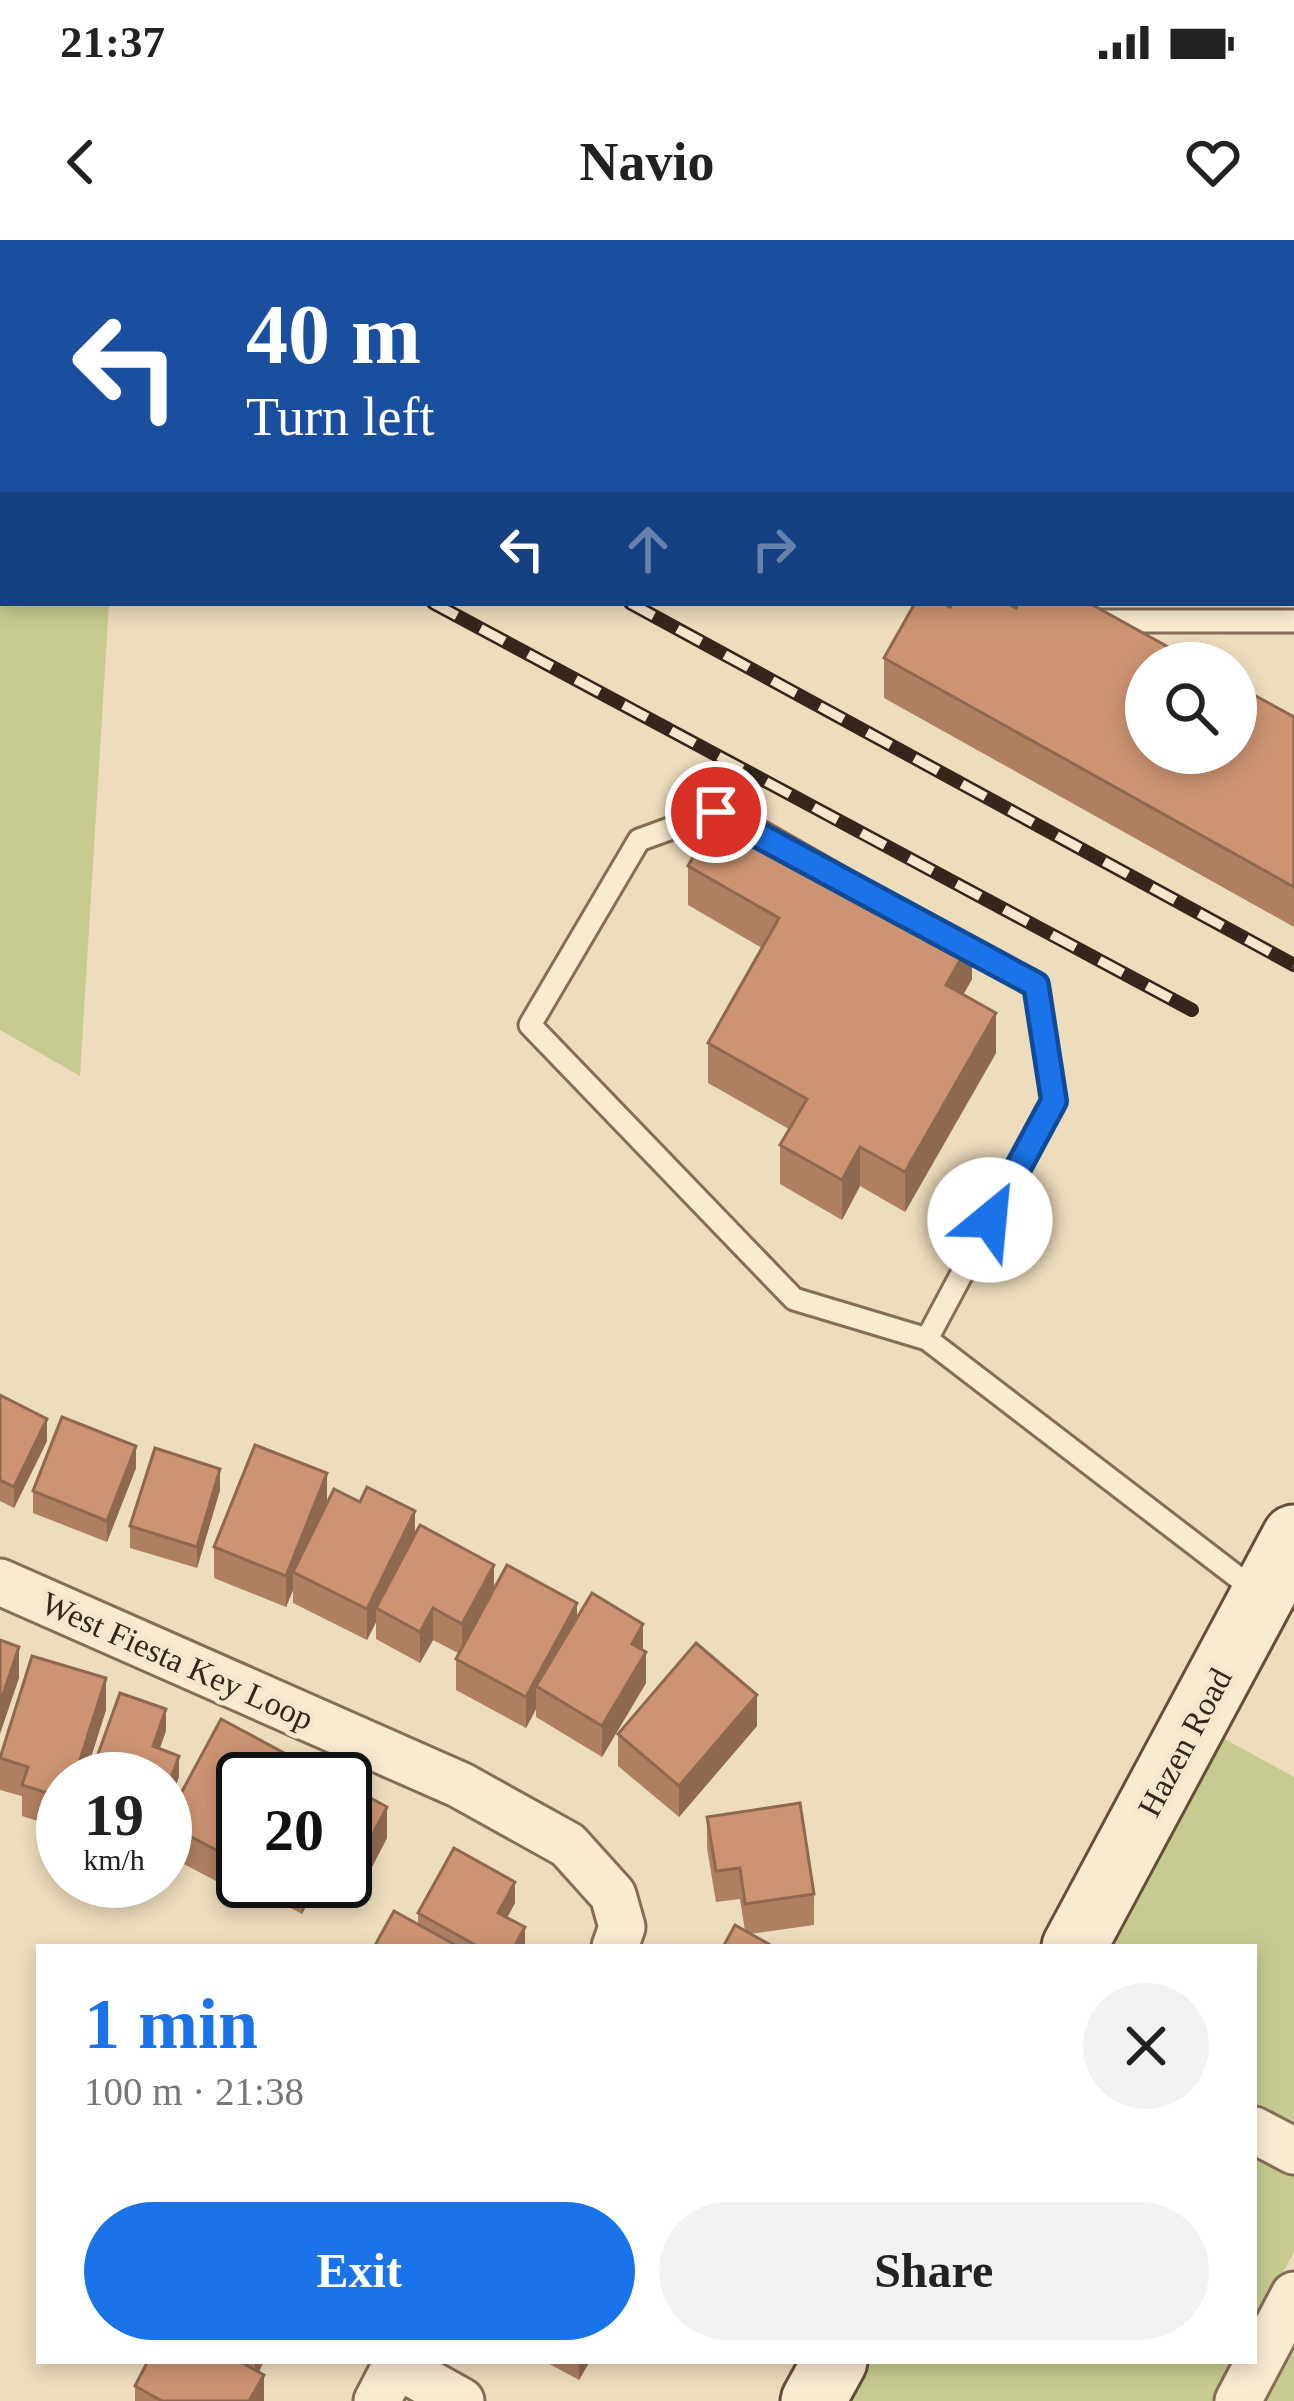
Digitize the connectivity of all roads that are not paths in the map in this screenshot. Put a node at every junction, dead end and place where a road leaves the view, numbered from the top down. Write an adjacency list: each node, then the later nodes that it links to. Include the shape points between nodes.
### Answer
1 (1089, 621): 2 (lane)
2 (1294, 621)
3 (756, 834): 5 (lane, via 716,812 639,840 530,1025 794,1299)
4 (936, 931): 5 (lane, via 1036,985 1054,1101)
5 (927, 1340): 8 (lane)
6 (1294, 1537): 8 (street, Hazen Road)
7 (0, 1582): 9 (street, West Fiesta Key Loop, via 460,1785 568,1845 613,1894 622,1927)
8 (1262, 1596): 10 (street, Hazen Road)
9 (616, 1944)
10 (1076, 1944)
11 (1257, 2132): 12 (street)
12 (1294, 2152)
13 (1294, 2295): 18 (street)
14 (834, 2364): 17 (street)
15 (390, 2376): 16 (street)
16 (461, 2401)
17 (812, 2401)
18 (1238, 2401)

